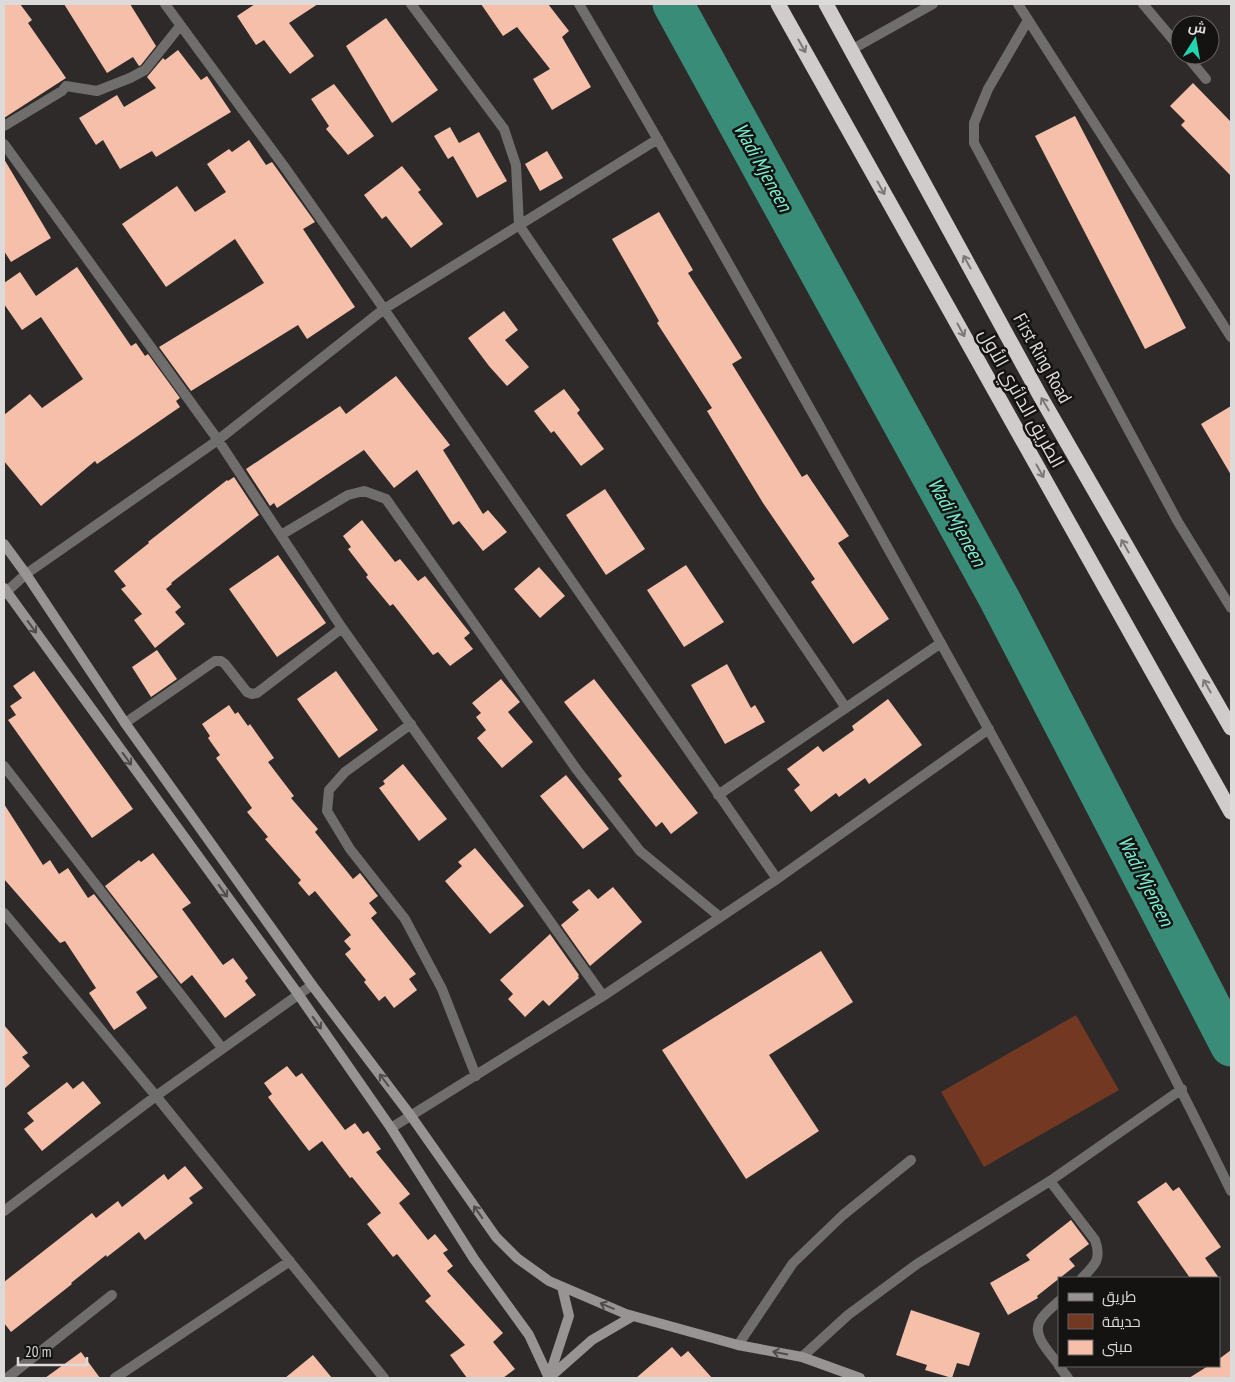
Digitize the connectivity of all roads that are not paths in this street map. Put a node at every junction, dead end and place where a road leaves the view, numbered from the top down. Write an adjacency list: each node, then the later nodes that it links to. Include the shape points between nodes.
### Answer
1 (165, 4): 10 (street)
2 (411, 4): 18 (street, via 504,129 516,165)
3 (579, 4): 16 (street)
4 (778, 4): 36 (highway, الطريق الدائري الأول, one-way to 36)
5 (826, 4): 12 (highway, First Ring Road)
6 (933, 4): 12 (street)
7 (1018, 4): 9 (street)
8 (1143, 4): 11 (street)
9 (1028, 20): 20 (street); 26 (street, via 988,90 974,123 974,143 1178,522)
10 (180, 26): 15 (street, via 145,70 97,91 66,86); 19 (street)
11 (1170, 36)
12 (851, 50): 32 (highway, First Ring Road, one-way to 12, via 1040,394)
13 (1194, 65): 14 (street)
14 (1206, 79)
15 (4, 126)
16 (658, 139): 18 (street); 28 (street)
17 (4, 144): 21 (street)
18 (520, 225): 19 (street); 29 (street)
19 (384, 309): 21 (street); 35 (street)
20 (1231, 337)
21 (218, 440): 22 (street); 24 (street)
22 (281, 535): 27 (street); 39 (street, via 348,495 364,491 386,499 577,770 640,851)
23 (4, 544): 24 (street)
24 (26, 574): 25 (street); 30 (street)
25 (5, 591): 41 (street, one-way to 41)
26 (1231, 608)
27 (342, 628): 30 (street, via 257,692 247,692 225,664 215,661); 31 (street)
28 (941, 643): 29 (street); 33 (street)
29 (846, 708): 35 (street)
30 (125, 723): 40 (street)
31 (411, 724): 42 (street); 44 (street, via 345,772 329,790 327,811 350,850 405,919 442,989)
32 (1231, 728)
33 (989, 729): 37 (street); 45 (street)
34 (4, 766): 43 (street)
35 (718, 795): 37 (street)
36 (1231, 812)
37 (777, 879): 39 (street)
38 (4, 913): 46 (street)
39 (720, 917): 42 (street)
40 (312, 984): 41 (street); 47 (street, one-way to 40)
41 (298, 994): 43 (street); 48 (street, one-way to 48)
42 (603, 996): 44 (street)
43 (222, 1048): 46 (street)
44 (476, 1076): 47 (street)
45 (1182, 1089): 50 (street); 51 (street)
46 (156, 1096): 52 (street); 53 (street)
47 (411, 1116): 48 (street); 55 (street, one-way to 47, via 518,1258 496,1236)
48 (390, 1128): 66 (street, via 474,1259 529,1335)
49 (912, 1160): 59 (street, via 844,1214 793,1263)
50 (1050, 1181): 54 (street, via 1098,1249 1098,1259); 60 (street, via 917,1264 848,1315)
51 (1231, 1191)
52 (4, 1212)
53 (290, 1262): 64 (street); 65 (street)
54 (1083, 1277)
55 (562, 1287): 58 (street, one-way to 55); 66 (street, via 568,1316)
56 (112, 1295): 63 (street)
57 (1058, 1302): 61 (street, via 1041,1318 1037,1331)
58 (633, 1316): 59 (street); 66 (street, via 592,1340)
59 (738, 1345): 60 (street, one-way to 59)
60 (802, 1357): 67 (street)
61 (1058, 1364)
62 (1060, 1367): 68 (street)
63 (7, 1378)
64 (116, 1378)
65 (384, 1378)
66 (549, 1378)
67 (860, 1378)
68 (1068, 1378)

